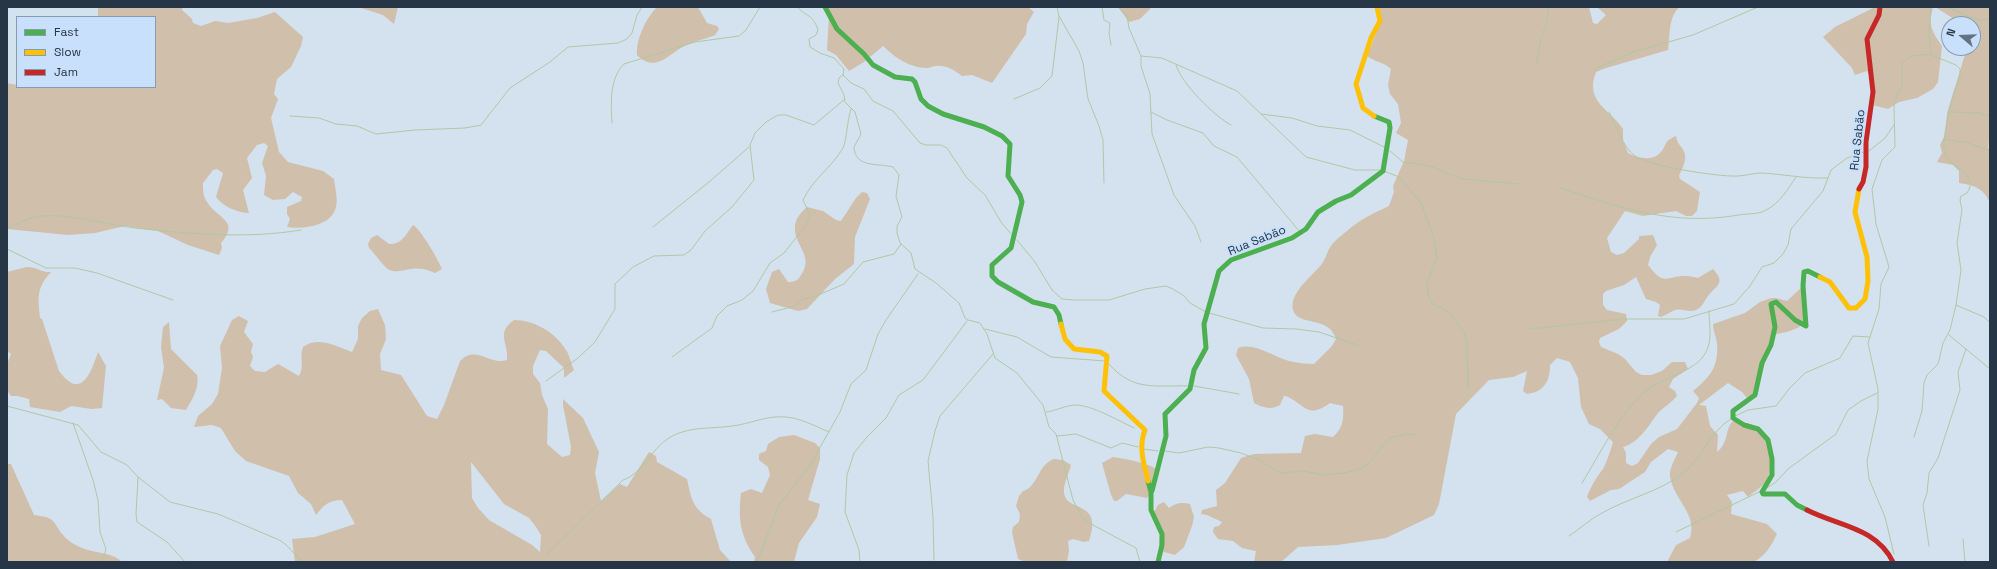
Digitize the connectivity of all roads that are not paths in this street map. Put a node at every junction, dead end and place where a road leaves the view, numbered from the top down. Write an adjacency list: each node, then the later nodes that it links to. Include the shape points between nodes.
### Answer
1 (825, 7): 4 (street, via 836,29 873,65 895,78 912,79 921,99 928,106 943,114 974,123 1008,141 1011,147 1008,176 1022,198 1012,245 992,265 993,277 998,284 1033,302 1049,304 1056,308 1062,331 1074,349 1105,354 1107,370 1104,391 1145,430 1141,453)
2 (1377, 7): 4 (street, Rua Sabäo, via 1380,21 1371,38 1356,84 1364,108 1375,117 1389,122 1391,130 1383,171 1351,195 1318,212 1306,229 1292,238 1231,260 1220,271 1204,324 1206,348 1194,370 1190,389 1164,414 1166,436)
3 (1880, 7): 6 (street, Rua Sabäo, via 1868,39 1873,92 1866,142 1866,167 1863,182 1857,192 1854,212 1867,257 1868,281 1865,299 1856,308 1849,308 1830,282 1808,271 1804,272 1802,279 1806,326 1776,302 1771,304 1775,327 1771,345 1762,363 1755,395 1733,411 1733,418 1758,429 1768,440 1772,475 1762,494 1785,494 1799,506 1871,536 1890,553)
4 (1151, 492): 5 (street, via 1151,510 1162,534)
5 (1158, 562)
6 (1893, 562)

